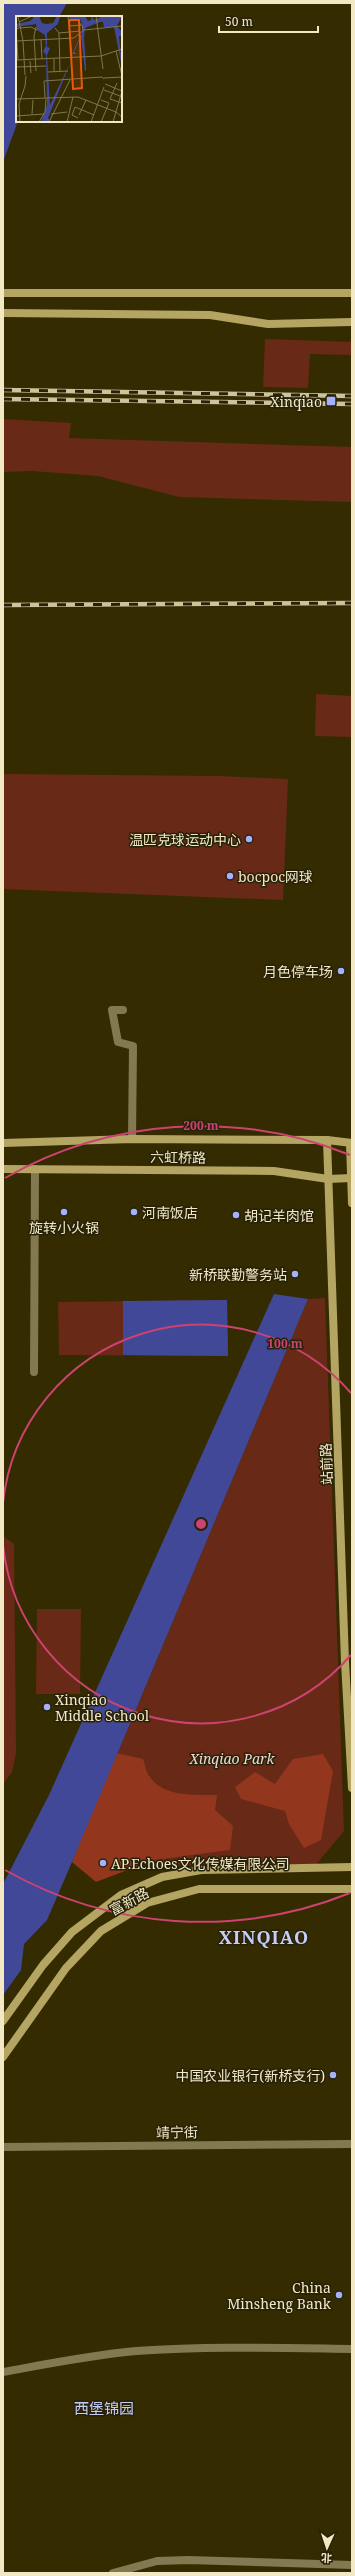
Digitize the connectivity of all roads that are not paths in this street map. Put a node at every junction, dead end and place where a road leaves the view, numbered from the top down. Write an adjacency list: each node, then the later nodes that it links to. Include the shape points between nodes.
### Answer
1 (352, 292): 2 (street)
2 (3, 293)
3 (3, 313): 4 (street, via 210,315 268,324)
4 (352, 322)
5 (123, 1010): 6 (street, via 112,1010 118,1042 133,1046)
6 (132, 1139): 7 (street, 六虹桥路); 8 (street, 六虹桥路)
7 (327, 1140): 9 (street, 六虹桥路); 13 (street, 站前路)
8 (3, 1143)
9 (351, 1143): 12 (street)
10 (3, 1169): 11 (street, 六虹桥路)
11 (35, 1169): 13 (street, 六虹桥路, via 274,1171); 15 (street)
12 (351, 1178): 13 (street, 六虹桥路); 14 (street)
13 (328, 1179): 16 (street, 站前路, via 345,1662)
14 (352, 1203)
15 (34, 1372)
16 (352, 1788)
17 (352, 1867): 19 (street, 富新路, via 201,1870 162,1877 128,1892 72,1932 43,1965)
18 (352, 1889): 20 (street, 富新路, via 199,1889 147,1904 101,1931 66,1968)
19 (3, 2021)
20 (3, 2057)
21 (352, 2144): 22 (street, 靖宁街)
22 (3, 2147)
23 (352, 2349): 24 (street, via 192,2348 80,2358)
24 (3, 2372)
25 (352, 2565): 26 (street, via 157,2561)
26 (113, 2573)

